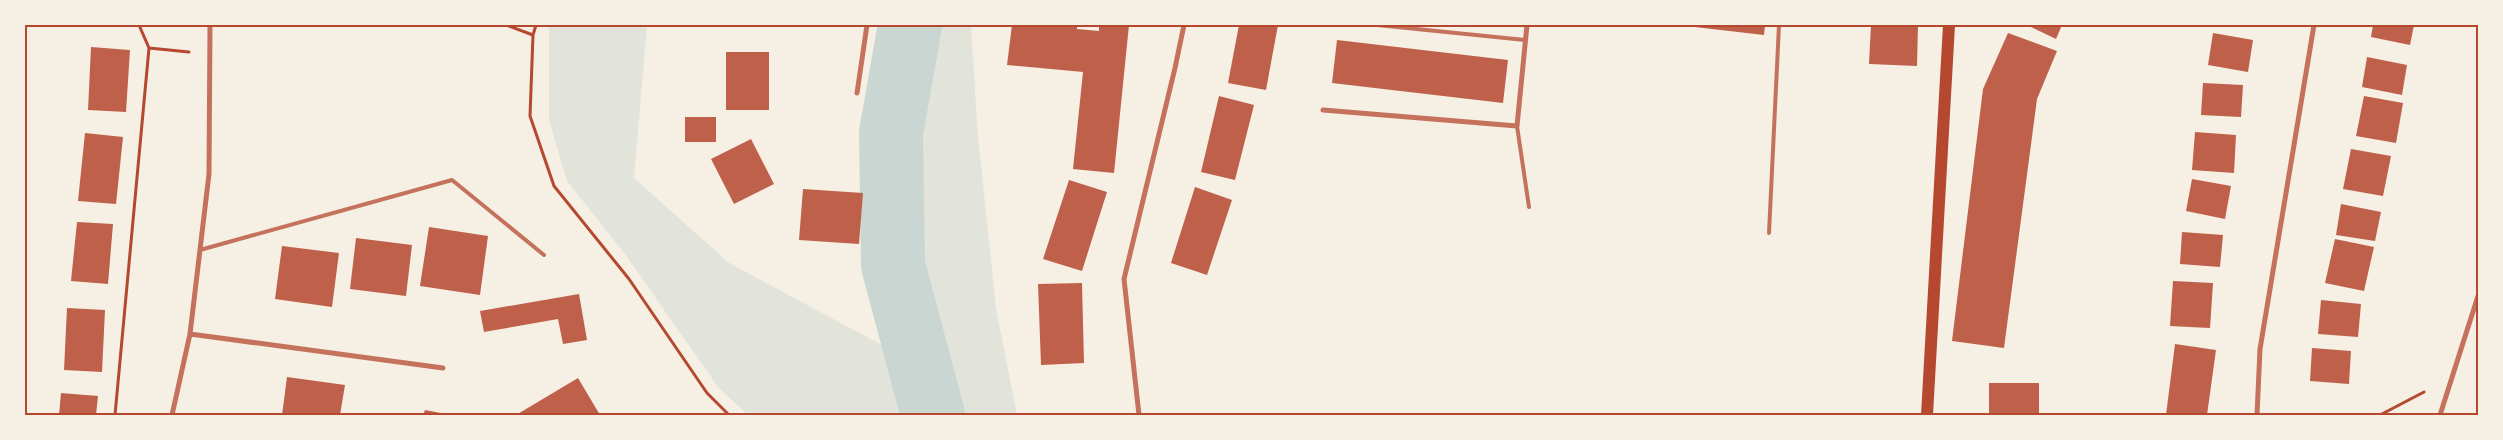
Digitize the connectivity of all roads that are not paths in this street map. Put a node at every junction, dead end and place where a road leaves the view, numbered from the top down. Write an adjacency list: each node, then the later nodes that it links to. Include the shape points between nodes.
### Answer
1 (210, 25): 15 (street, via 209,174)
2 (867, 25): 10 (street)
3 (1184, 25): 21 (street, via 1124,279)
4 (1376, 25): 9 (lane)
5 (1527, 25): 9 (street)
6 (1779, 25): 14 (lane)
7 (1948, 25): 22 (main road)
8 (2314, 25): 23 (street, via 2260,349)
9 (1525, 40): 12 (street)
10 (857, 93)
11 (1323, 110): 12 (street)
12 (1517, 126): 13 (lane)
13 (1529, 207)
14 (1769, 233)
15 (200, 250): 16 (lane, via 452,180); 18 (street)
16 (544, 255)
17 (2478, 296): 24 (street)
18 (190, 334): 19 (street); 20 (street)
19 (443, 368)
20 (172, 415)
21 (1140, 415)
22 (1927, 415)
23 (2257, 415)
24 (2440, 415)

